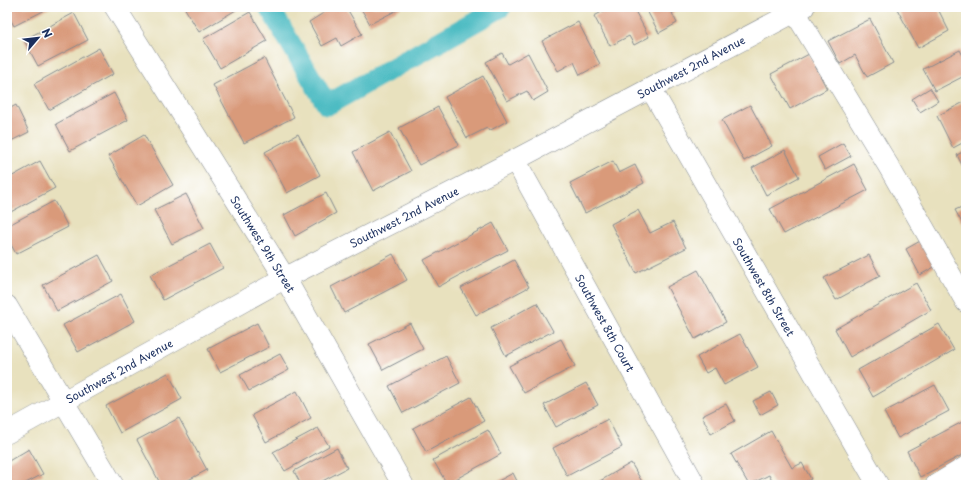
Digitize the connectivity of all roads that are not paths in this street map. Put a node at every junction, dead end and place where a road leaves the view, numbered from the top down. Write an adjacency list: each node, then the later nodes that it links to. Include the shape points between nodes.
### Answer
1 (115, 7): 5 (street, Southwest 9th Street)
2 (800, 10): 3 (street, Southwest 2nd Avenue); 6 (street)
3 (651, 89): 4 (street, Southwest 2nd Avenue); 14 (street, Southwest 8th Street)
4 (515, 160): 5 (street, Southwest 2nd Avenue); 13 (street, Southwest 8th Court)
5 (285, 278): 8 (street, Southwest 2nd Avenue); 12 (street, Southwest 9th Street)
6 (966, 302)
7 (7, 306): 8 (street)
8 (64, 401): 9 (street, Southwest 2nd Avenue); 11 (street)
9 (7, 433)
10 (966, 467): 15 (street)
11 (113, 485)
12 (403, 485)
13 (695, 485)
14 (878, 485)
15 (936, 485)

